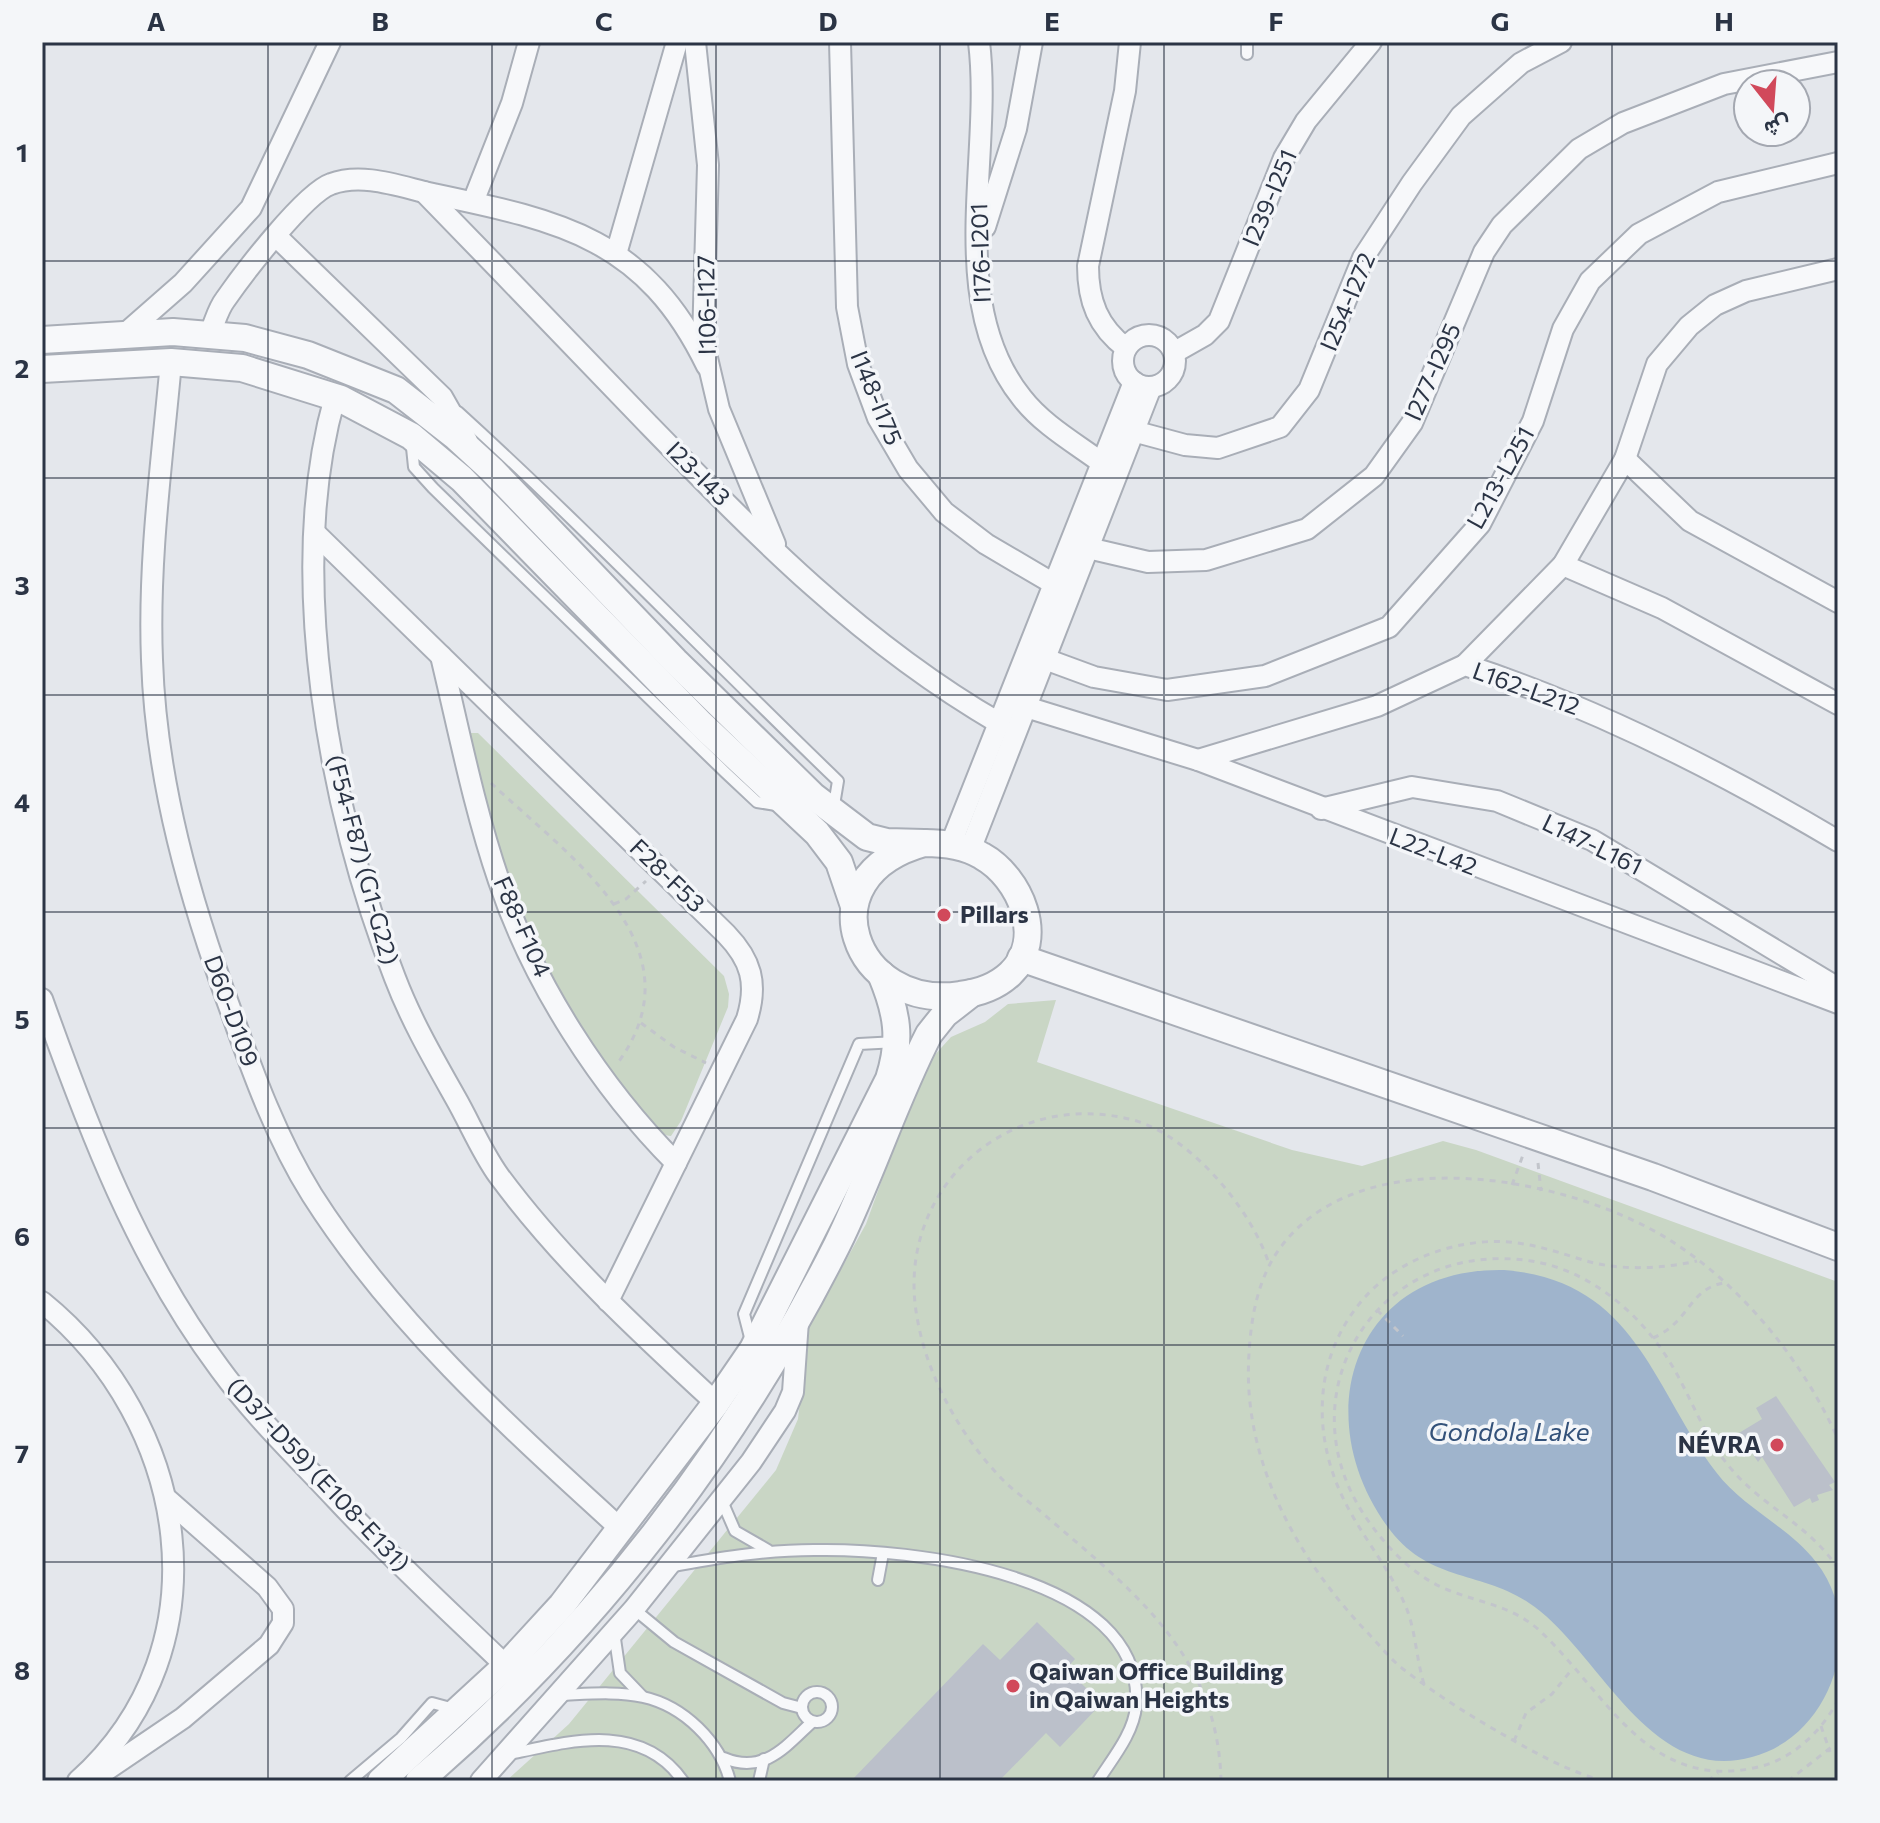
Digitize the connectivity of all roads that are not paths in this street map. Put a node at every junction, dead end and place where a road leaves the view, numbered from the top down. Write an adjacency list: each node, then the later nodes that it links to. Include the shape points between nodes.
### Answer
1 (330, 42): 19 (street, via 251,208 183,283)
2 (529, 42): 14 (street, via 512,103)
3 (677, 42): 17 (street)
4 (695, 42): 26 (street, I106-I127, via 708,165 703,308)
5 (840, 42): 39 (street, I148-I175, via 847,307 858,364 878,418 908,469 944,512)
6 (979, 42): 16 (street, I176-I201)
7 (1032, 42): 16 (street, via 1016,129)
8 (1130, 42): 22 (street, via 1125,91 1088,266 1099,319)
9 (1371, 42): 23 (street, I239-I251, via 1290,148 1219,321)
10 (1561, 42): 31 (street, I254-I272, via 1521,63 1461,116 1412,183 1363,258 1309,390 1280,427 1218,448)
11 (1838, 62): 36 (street, I277-I295, via 1724,84 1623,123 1579,149 1502,225 1484,252 1412,423 1374,476 1307,529 1206,560 1148,562)
12 (1838, 163): 42 (street, L213-L251, via 1718,192 1639,234 1590,281 1563,329 1533,421 1480,524 1389,627 1265,676 1167,690 1094,677)
13 (424, 192): 14 (street); 15 (street, via 368,181 338,182 312,195); 37 (street, I23-I43)
14 (473, 202): 17 (street, via 560,226)
15 (277, 237): 20 (street, via 223,302); 30 (street)
16 (979, 246): 34 (street, I176-I201, via 981,310 1013,384 1033,410)
17 (616, 254): 26 (street, via 678,312)
18 (1838, 269): 33 (street, via 1746,291 1715,305 1689,326 1657,364)
19 (126, 333): 20 (street); 21 (street)
20 (210, 333): 25 (street); 32 (street, via 273,345 373,379 426,412)
21 (42, 340)
22 (1126, 348): 23 (street, via 1149,334 1165,339); 28 (street, via 1123,364)
23 (1175, 352): 28 (street, via 1173,373 1161,384)
24 (171, 362): 25 (street); 27 (street); 70 (street, D60-D109, via 152,661 164,776 202,930 253,1072 313,1196 406,1320 478,1396)
25 (207, 364): 29 (street, via 284,379)
26 (707, 366): 37 (street, I106-I127, via 729,437)
27 (42, 369)
28 (1143, 385): 31 (street); 34 (street)
29 (335, 397): 35 (street, (F54-F87) (G1-G22), via 318,470); 53 (street, via 411,436 462,479 834,852)
30 (442, 397): 32 (street); 49 (lane, via 838,781)
31 (1133, 431): 36 (street)
32 (474, 454): 49 (street, via 675,661)
33 (1625, 459): 38 (street); 40 (street, via 1690,521)
34 (1102, 463): 39 (street)
35 (315, 533): 41 (street, F28-F53); 63 (street, (F54-F87) (G1-G22), via 330,742 370,907 395,980 497,1174)
36 (1088, 548): 42 (street)
37 (779, 555): 46 (street, I23-I43, via 902,661)
38 (1563, 565): 43 (street); 44 (street, via 1662,608)
39 (1054, 584): 46 (street)
40 (1838, 602)
41 (441, 656): 61 (street, F88-F104, via 496,871 515,920 605,1081); 61 (street, F28-F53, via 737,945 750,968 752,1002)
42 (1045, 659): 45 (street)
43 (1465, 665): 47 (street, L162-L212, via 1377,706); 50 (street, L162-L212, via 1544,691)
44 (1838, 704)
45 (1026, 707): 47 (street, L22-L42); 52 (street)
46 (999, 723): 52 (street)
47 (1198, 760): 48 (street, L22-L42)
48 (1321, 809): 56 (street, L147-L161, via 1412,787 1497,801 1592,840); 59 (street, L22-L42)
49 (833, 813): 51 (street, via 867,837)
50 (1838, 841)
51 (924, 843): 52 (street); 53 (street, via 881,861 863,880)
52 (961, 847): 54 (street, via 995,865 1020,898 1028,931)
53 (854, 906): 55 (street, via 860,944)
54 (1021, 958): 57 (street, via 1000,982); 62 (street)
55 (881, 974): 57 (street, via 900,987 931,996); 60 (street, via 897,1016)
56 (1838, 988)
57 (972, 993): 65 (street, via 929,1034 865,1185)
58 (42, 999): 77 (street, (D37-D59) (E108-E131), via 99,1152 127,1211 217,1366 367,1534)
59 (1838, 1003)
60 (899, 1041): 66 (street, via 889,1079); 66 (lane, via 859,1044 744,1314)
61 (676, 1163): 63 (street, F28-F53)
62 (1838, 1247)
63 (608, 1301): 67 (street, (F54-F87) (G1-G22))
64 (42, 1302): 68 (street, via 86,1345 127,1398 148,1439)
65 (798, 1317): 69 (street, via 796,1371 785,1411); 90 (street, via 700,1472 619,1578 520,1689)
66 (753, 1349): 67 (street)
67 (716, 1403): 70 (street)
68 (168, 1500): 86 (street, via 173,1584 161,1648 127,1722); 87 (street, via 267,1587 283,1609 283,1623 269,1645 183,1718)
69 (722, 1500): 71 (lane, via 742,1539); 73 (street)
70 (622, 1530): 77 (street)
71 (770, 1551): 72 (lane); 73 (lane)
72 (883, 1553): 74 (lane); 95 (lane, via 980,1567 1065,1597 1113,1637 1133,1677 1136,1707 1124,1741)
73 (669, 1567): 75 (street)
74 (878, 1580)
75 (634, 1609): 76 (street); 80 (lane, via 674,1642 783,1703)
76 (614, 1632): 78 (street); 79 (lane, via 620,1673)
77 (506, 1666): 81 (street)
78 (561, 1695): 79 (lane); 83 (street)
79 (642, 1696): 84 (lane, via 687,1718)
80 (802, 1708): 82 (lane); 82 (lane, via 813,1693 830,1700 827,1719)
81 (459, 1710): 88 (lane, via 432,1703); 89 (street)
82 (812, 1722): 85 (lane, via 781,1754)
83 (508, 1754): 91 (street); 92 (lane, via 594,1739 625,1740 659,1755)
84 (724, 1758): 85 (lane, via 737,1763); 93 (lane)
85 (764, 1759): 94 (lane)
86 (78, 1781)
87 (90, 1781)
88 (350, 1781)
89 (381, 1781)
90 (419, 1781)
91 (481, 1781)
92 (683, 1781)
93 (730, 1781)
94 (759, 1781)
95 (1098, 1781)

